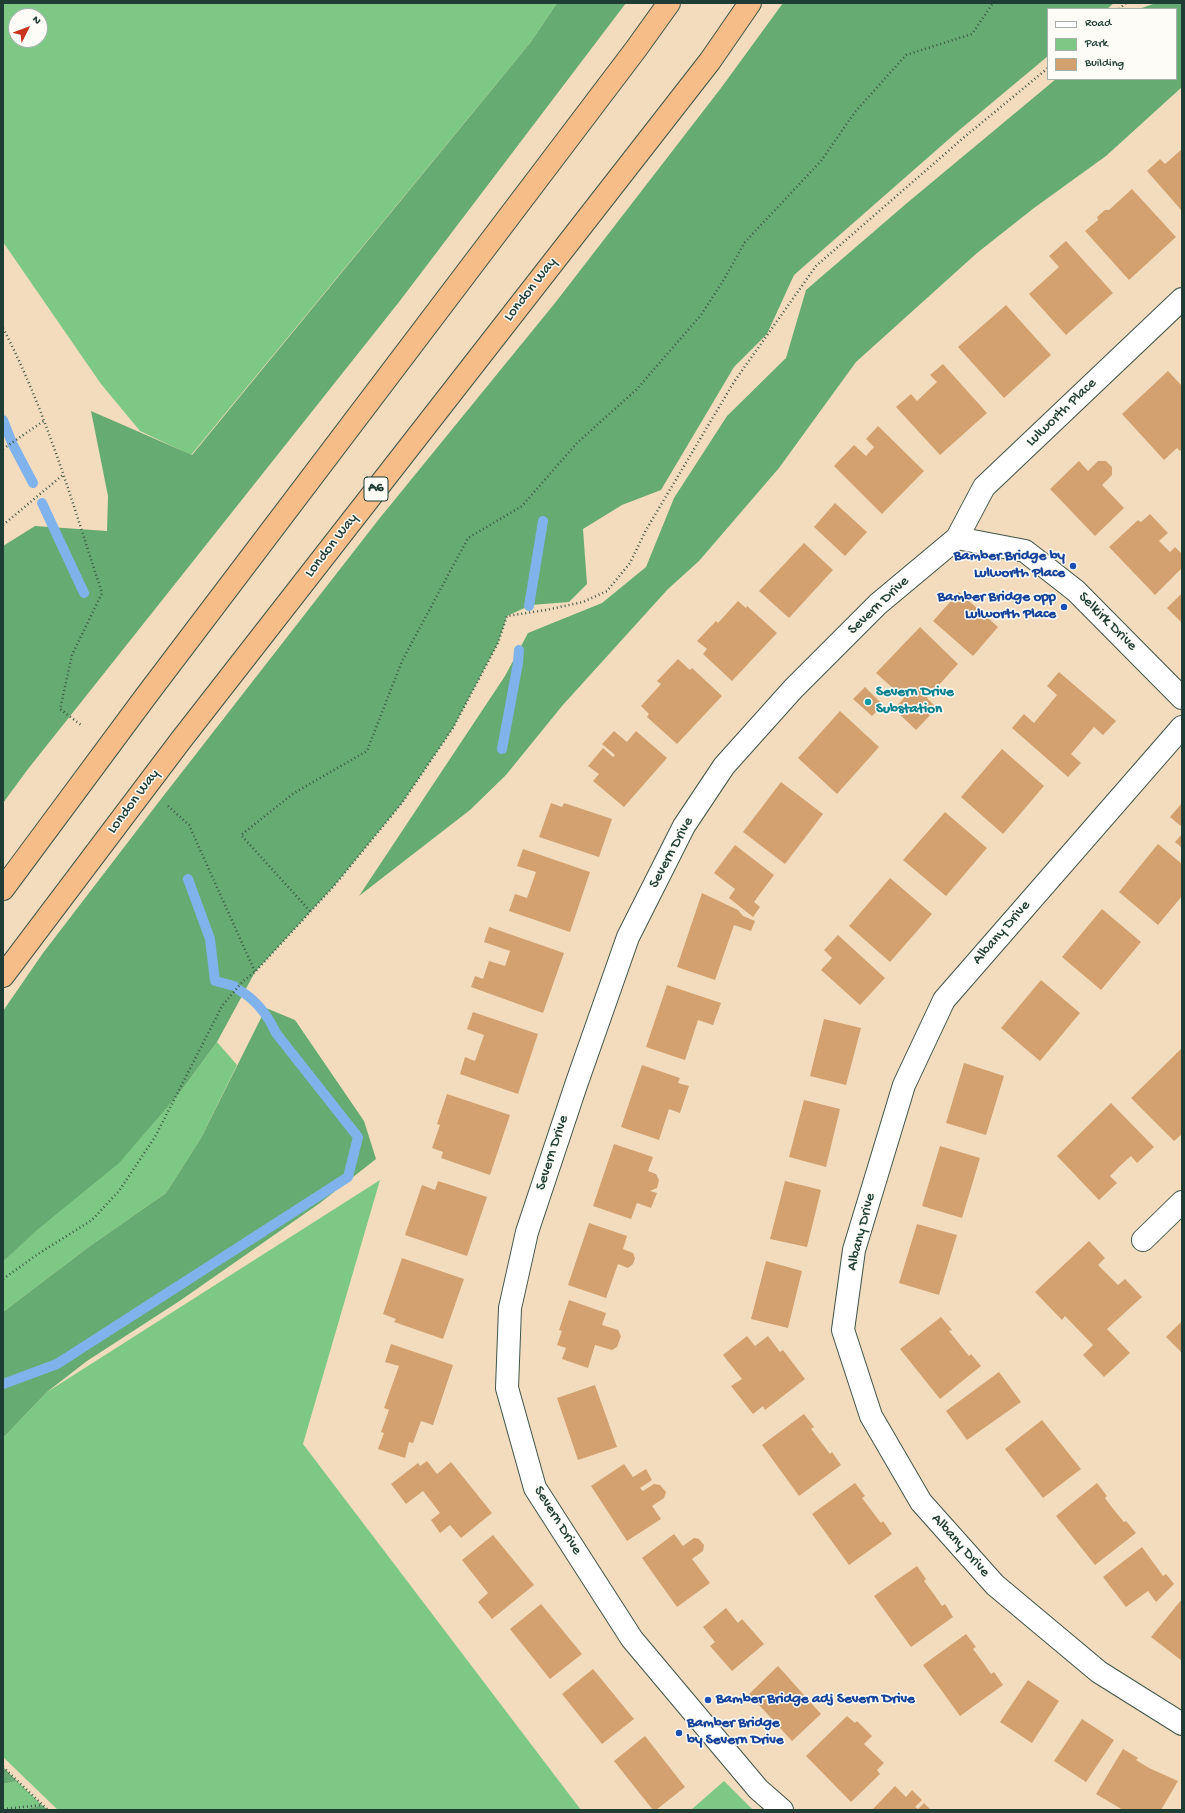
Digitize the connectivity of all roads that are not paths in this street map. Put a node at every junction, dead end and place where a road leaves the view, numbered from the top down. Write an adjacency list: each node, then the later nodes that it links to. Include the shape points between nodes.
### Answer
1 (669, 3): 7 (highway)
2 (750, 3): 8 (highway, London Way / A6, via 710,61 181,740)
3 (1182, 299): 4 (street, Lulworth Place, via 984,487)
4 (957, 538): 5 (street, Selkirk Drive, via 1025,551 1076,591); 12 (street, Severn Drive, via 878,604 793,689 724,766 684,826 628,937 527,1232 510,1308 506,1388 535,1488 632,1639 758,1789)
5 (1182, 698)
6 (1182, 727): 11 (street, Albany Drive, via 944,1000 901,1092 854,1250 844,1330 871,1416 921,1502 1002,1590 1099,1672)
7 (3, 889)
8 (3, 976)
9 (1182, 1202): 10 (street)
10 (1143, 1240)
11 (1182, 1724)
12 (782, 1810)

